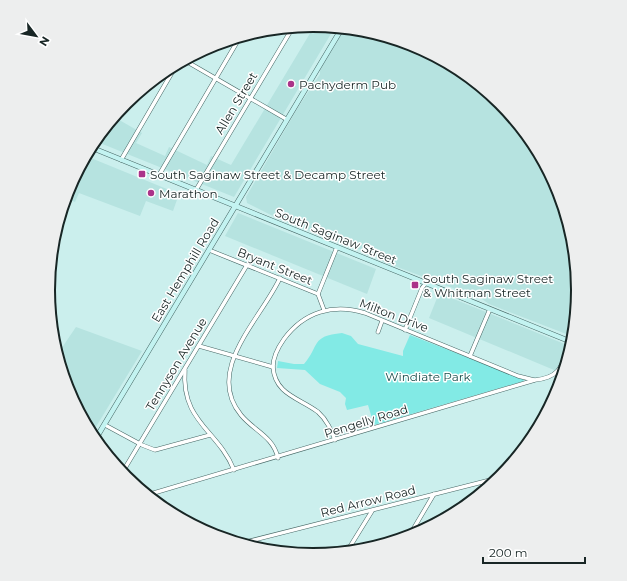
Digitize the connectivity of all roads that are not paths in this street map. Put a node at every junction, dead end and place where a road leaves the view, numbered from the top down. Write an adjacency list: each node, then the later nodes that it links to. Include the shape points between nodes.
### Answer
1 (289, 33): 7 (street, Allen Street)
2 (339, 34): 8 (main road, East Hemphill Road)
3 (235, 44): 6 (street)
4 (190, 64): 6 (street)
5 (170, 76): 10 (street)
6 (215, 78): 7 (street); 11 (street)
7 (250, 98): 8 (street); 12 (street, Allen Street)
8 (286, 119): 13 (main road, East Hemphill Road)
9 (97, 150): 10 (main road, South Saginaw Street)
10 (121, 160): 11 (main road, South Saginaw Street)
11 (159, 175): 12 (main road, South Saginaw Street)
12 (196, 190): 13 (main road, South Saginaw Street)
13 (235, 206): 14 (main road, South Saginaw Street); 15 (main road, East Hemphill Road)
14 (337, 247): 18 (main road, South Saginaw Street); 19 (street)
15 (209, 250): 16 (street, Bryant Street); 33 (main road, East Hemphill Road)
16 (247, 265): 17 (street, Bryant Street); 26 (street, Tennyson Avenue)
17 (280, 278): 19 (street, Bryant Street); 27 (street)
18 (426, 283): 20 (main road, South Saginaw Street); 23 (street)
19 (318, 294): 21 (street, Bryant Street)
20 (490, 309): 25 (main road, South Saginaw Street); 28 (street)
21 (324, 310): 22 (street, Milton Drive, via 354,310); 29 (street, Milton Drive, via 293,327 278,349)
22 (382, 321): 23 (street, Milton Drive); 24 (street)
23 (405, 330): 28 (street, Milton Drive)
24 (378, 332)
25 (567, 340)
26 (199, 346): 27 (street); 30 (street, Tennyson Avenue)
27 (235, 355): 29 (street); 38 (street, via 228,384 232,401 246,420 273,443)
28 (470, 356): 32 (street, Milton Drive, via 518,376)
29 (273, 367): 36 (street, via 280,387 317,411 324,418)
30 (185, 369): 35 (street, via 184,380 190,406); 37 (street, Tennyson Avenue)
31 (559, 369): 32 (street, Pengelly Road, via 550,377)
32 (536, 380): 36 (street, Pengelly Road)
33 (105, 424): 34 (main road, East Hemphill Road); 37 (street)
34 (99, 434)
35 (210, 435): 37 (street, via 161,449 149,448); 40 (street, via 224,450)
36 (335, 440): 38 (street, Pengelly Road)
37 (139, 443): 39 (street, Tennyson Avenue)
38 (278, 458): 40 (street, Pengelly Road)
39 (125, 467)
40 (234, 470): 42 (street, Pengelly Road)
41 (488, 481): 43 (street, Red Arrow Road)
42 (153, 493)
43 (434, 494): 44 (street, Red Arrow Road); 45 (street)
44 (372, 511): 46 (street, Red Arrow Road); 47 (street)
45 (414, 528)
46 (251, 541)
47 (350, 546)

